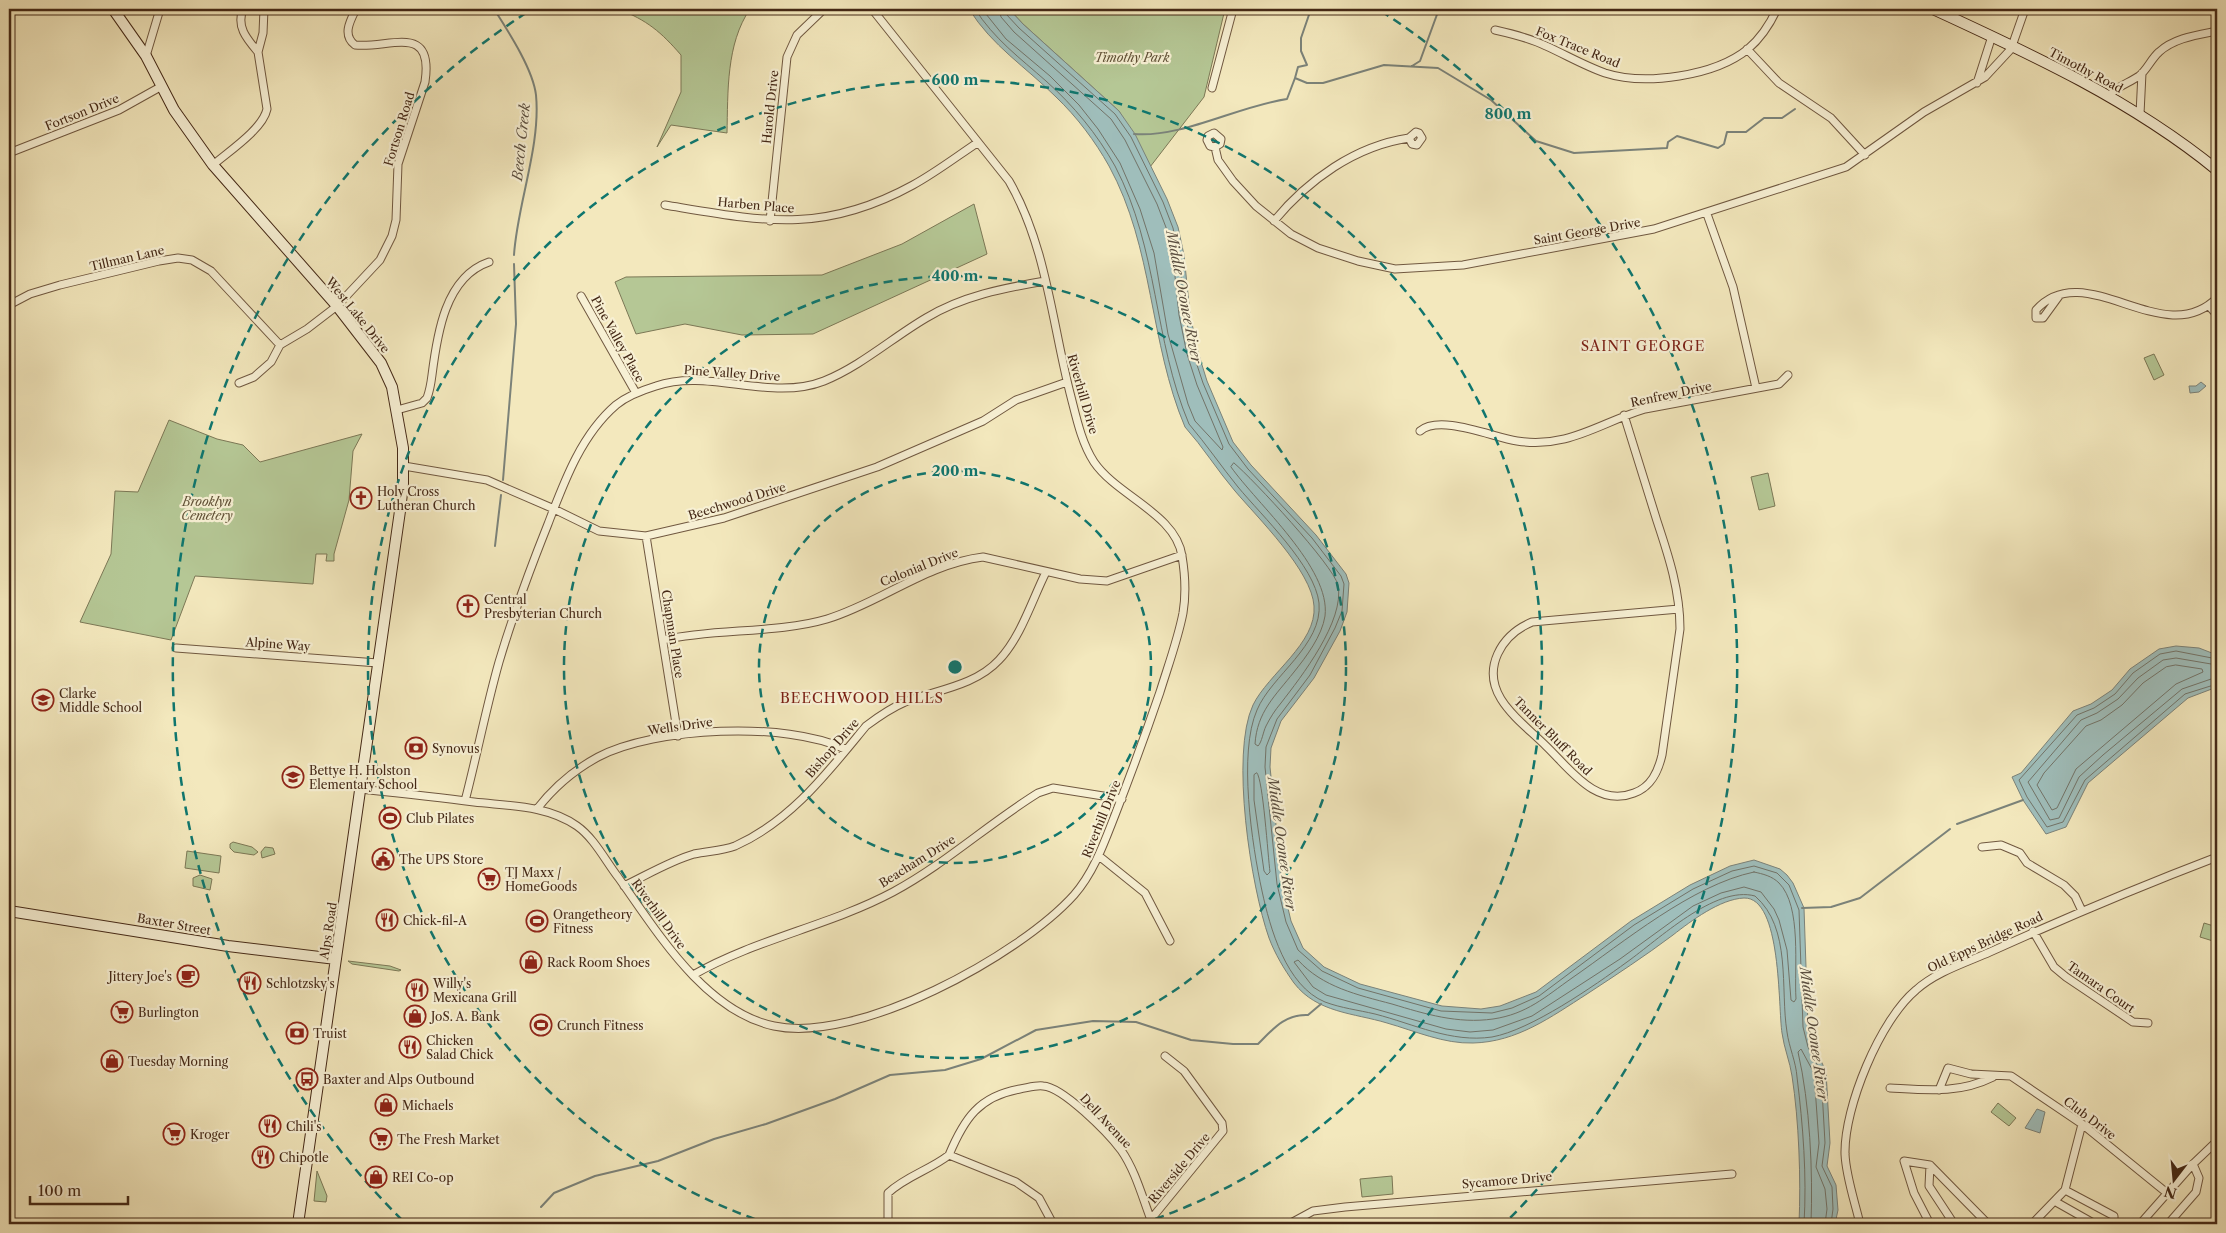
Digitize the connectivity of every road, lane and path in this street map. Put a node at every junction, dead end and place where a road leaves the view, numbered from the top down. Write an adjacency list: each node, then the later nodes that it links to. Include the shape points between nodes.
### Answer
1 (114, 9): 18 (main road, West Lake Drive)
2 (160, 9): 18 (street)
3 (243, 9): 17 (street, via 241,28)
4 (264, 9): 17 (street)
5 (356, 9): 42 (street, Fortson Road, via 347,33 350,40 361,45 409,42 419,46 425,54 427,69 398,164 396,220 392,236 380,260)
6 (824, 9): 34 (street, Harold Drive, via 797,35 787,57)
7 (872, 9): 26 (street, Riverhill Drive)
8 (1233, 9): 22 (street)
9 (1777, 9): 16 (street, Fox Trace Road, via 1765,31)
10 (1933, 9): 14 (main road, Timothy Road)
11 (2024, 9): 15 (street)
12 (1495, 30): 16 (street, Fox Trace Road, via 1530,40 1605,73 1642,79 1696,72)
13 (2217, 31): 19 (street, via 2168,46 2152,59)
14 (1992, 36): 15 (main road, Timothy Road); 20 (street)
15 (2013, 46): 20 (street, Saint George Drive); 23 (main road, Timothy Road)
16 (1747, 49): 29 (street, via 1779,83 1838,125)
17 (258, 52): 30 (street, via 266,116)
18 (146, 56): 21 (main road, West Lake Drive)
19 (2142, 73): 23 (street); 24 (street)
20 (1977, 83): 29 (street, Saint George Drive, via 1924,112)
21 (162, 86): 28 (street, Fortson Drive, via 119,110); 30 (main road, West Lake Drive, via 174,110)
22 (1212, 88)
23 (2110, 96): 24 (main road, Timothy Road)
24 (2140, 114): 31 (main road, Timothy Road)
25 (1409, 138): 35 (street, via 1380,144 1350,157 1318,178)
26 (977, 143): 34 (street, Harben Place, via 915,184 881,201 822,219); 37 (street, Riverhill Drive, via 1008,181 1023,206 1036,242)
27 (1215, 147): 35 (street, Saint George Drive, via 1218,160 1233,181)
28 (9, 153)
29 (1865, 155): 33 (street, Saint George Drive, via 1833,173)
30 (212, 165): 42 (main road, West Lake Drive)
31 (2217, 170)
32 (665, 205): 34 (street, Harben Place)
33 (1707, 214): 35 (street, Saint George Drive, via 1610,239 1463,265 1408,270 1379,266 1318,248); 49 (street, via 1733,288)
34 (770, 221)
35 (1274, 222)
36 (489, 262): 51 (street, via 467,274 448,307 438,336 427,398)
37 (1044, 280): 47 (street, Riverhill Drive); 50 (street, Pine Valley Drive, via 1002,288 953,304 822,382 784,388 679,380)
38 (581, 296): 50 (street, Pine Valley Place)
39 (2059, 296): 43 (street, via 2091,294 2171,316 2190,315)
40 (2217, 298): 43 (street)
41 (9, 305): 45 (street, Tillman Lane, via 30,294 60,285 158,261 192,260 212,271)
42 (337, 306): 45 (street, Fortson Road); 51 (main road, West Lake Drive, via 381,363 392,387)
43 (2209, 306): 44 (street)
44 (2217, 315)
45 (280, 345): 48 (street, via 271,362 254,377)
46 (1788, 375): 49 (street, Renfrew Drive, via 1779,384)
47 (1067, 382): 56 (street, Beechwood Drive, via 1016,400 983,421 877,467 724,518); 57 (street, Riverhill Drive, via 1080,432 1094,462 1111,481 1171,530 1179,542)
48 (239, 383)
49 (1756, 388): 52 (street, Renfrew Drive)
50 (636, 394): 55 (street, Pine Valley Drive, via 617,404 600,422 569,471)
51 (397, 410): 54 (main road, West Lake Drive)
52 (1624, 415): 53 (street, Renfrew Drive, via 1587,433 1546,443 1516,441 1444,425 1428,426); 59 (street, Tanner Bluff Road, via 1672,569)
53 (1420, 432)
54 (404, 466): 55 (street, Beechwood Drive, via 487,480); 62 (main road, West Lake Drive)
55 (554, 508): 56 (street, Beechwood Drive, via 599,531); 67 (street, Pine Valley Drive, via 521,592 499,662)
56 (646, 536): 60 (street, Chapman Place)
57 (1182, 556): 58 (street, Colonial Drive, via 1107,581); 66 (street, Riverhill Drive, via 1183,611 1143,744)
58 (1046, 572): 60 (street, Colonial Drive, via 982,557 970,559 906,583 827,619); 64 (street, Bishop Drive, via 1008,648 990,668 955,686 904,703 878,716)
59 (1679, 609): 59 (street, Tanner Bluff Road, via 1679,645 1658,771 1637,792 1622,796 1602,795 1580,779 1506,706 1494,682 1496,655 1512,633 1532,622)
60 (663, 640): 63 (street, Chapman Place)
61 (176, 648): 62 (street, Alpine Way)
62 (378, 663): 65 (main road, West Lake Drive)
63 (678, 736): 64 (street, Wells Drive, via 767,731 800,734); 68 (street, Wells Drive, via 618,748 599,757 568,776)
64 (845, 748): 72 (street, Bishop Drive, via 815,785 780,820 733,847 693,855)
65 (360, 789): 67 (street, Riverhill Drive); 77 (main road, Alps Road)
66 (1122, 799): 70 (street, Riverhill Drive); 78 (street, Beacham Drive, via 1053,788 1038,793 930,870 893,892 850,912 715,962)
67 (465, 801): 68 (street, Riverhill Drive)
68 (537, 809): 72 (street, Riverhill Drive, via 579,827)
69 (1982, 847): 74 (street, via 2001,845 2020,853 2027,863 2076,896)
70 (1099, 856): 76 (street, via 1145,893); 78 (street, Riverhill Drive, via 1072,896 1012,946 935,989 850,1022 816,1028 772,1026 732,1007)
71 (2217, 857): 74 (street, Old Epps Bridge Road)
72 (624, 886): 78 (street, Riverhill Drive, via 657,935)
73 (9, 911): 77 (main road, Baxter Street, via 228,946)
74 (2082, 911): 75 (street, Old Epps Bridge Road)
75 (2033, 931): 79 (street, Tamara Court, via 2054,968 2066,978 2132,1022); 98 (street, Old Epps Bridge Road, via 1957,965 1915,990 1874,1049 1852,1114 1845,1147)
76 (1170, 941)
77 (336, 959): 94 (main road, Alps Road)
78 (693, 975)
79 (2148, 1023)
80 (1166, 1056): 93 (street, Riverside Drive, via 1184,1072 1222,1123 1223,1131)
81 (1993, 1077): 83 (street, Club Drive, via 1975,1086); 83 (street, Club Drive, via 1948,1068); 84 (street, Club Drive, via 2011,1076)
82 (1890, 1088): 83 (street, Club Drive)
83 (1939, 1090)
84 (2082, 1124): 90 (street); 91 (street, Club Drive)
85 (2217, 1141): 87 (street)
86 (949, 1155): 93 (street, Dell Avenue, via 972,1112 982,1104 1004,1092 1043,1086 1069,1098 1120,1150 1131,1167); 95 (street, via 888,1193); 96 (street, via 1016,1182 1039,1198)
87 (2193, 1164): 91 (street); 106 (street, via 2199,1178 2196,1192)
88 (1930, 1165): 99 (street, via 1904,1161 1914,1194); 100 (street, via 1930,1186); 101 (street)
89 (1732, 1174): 97 (street, Sycamore Drive, via 1345,1207 1313,1211)
90 (2065, 1190): 92 (street); 104 (street, via 2114,1216)
91 (2167, 1193): 105 (street)
92 (2056, 1202): 102 (street); 103 (street)
93 (1149, 1222)
94 (298, 1224)
95 (888, 1224)
96 (1053, 1224)
97 (1289, 1224)
98 (1860, 1224)
99 (1930, 1224)
100 (1954, 1224)
101 (1988, 1224)
102 (2032, 1224)
103 (2095, 1224)
104 (2114, 1224)
105 (2140, 1224)
106 (2168, 1224)

